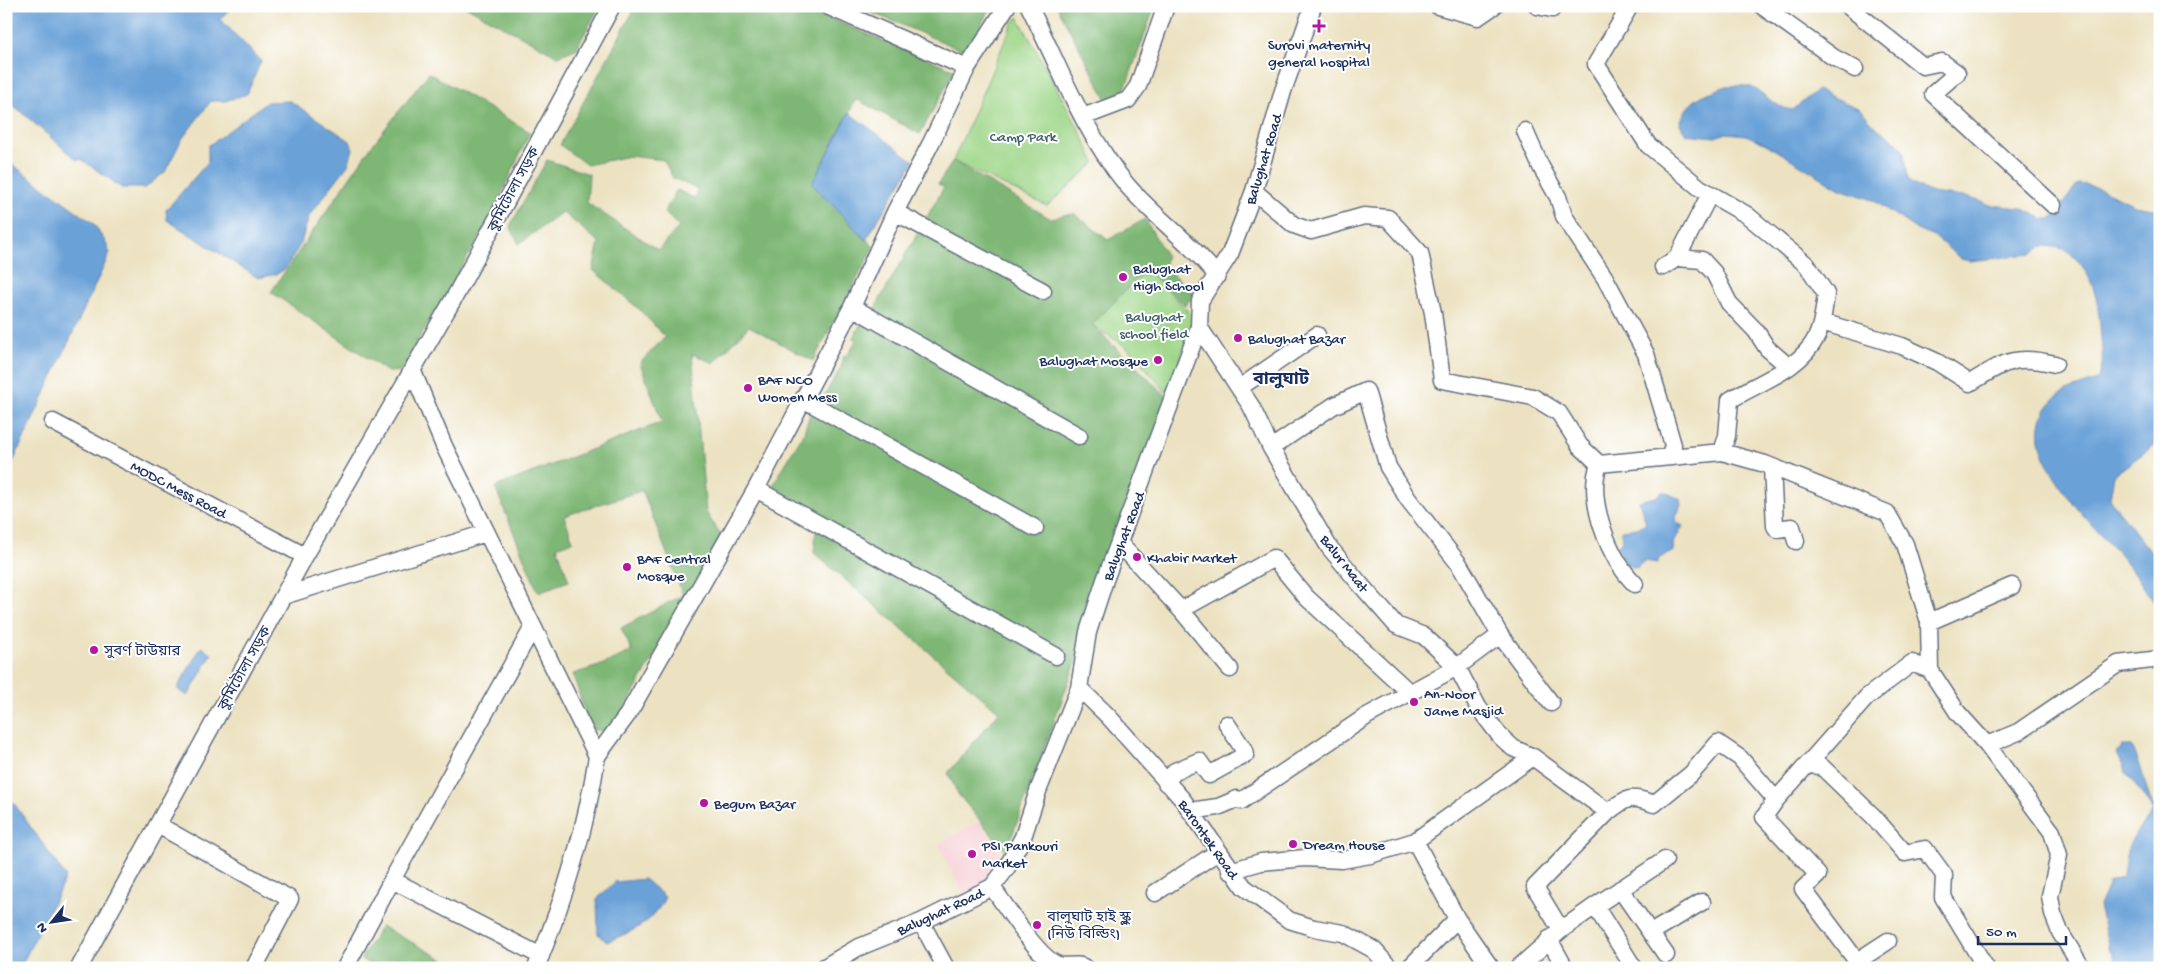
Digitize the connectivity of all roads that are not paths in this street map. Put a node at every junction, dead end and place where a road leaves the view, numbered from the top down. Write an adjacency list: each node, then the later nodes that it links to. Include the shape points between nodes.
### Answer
1 (612, 6): 32 (street, কুর্মিটোলা সড়ক)
2 (827, 6): 14 (street)
3 (1007, 6): 14 (street)
4 (1029, 6): 16 (street)
5 (1166, 6): 16 (street, via 1138,86 1128,100)
6 (1313, 6): 18 (street, Balughat Road, via 1283,91)
7 (1438, 6): 8 (street, via 1478,17)
8 (1494, 6)
9 (1537, 6): 10 (street, via 1552,9)
10 (1554, 6)
11 (1630, 6): 19 (street, via 1596,64 1648,145)
12 (1762, 6): 15 (street)
13 (1848, 6): 20 (street, via 1923,66 1942,62 1957,73 1933,94)
14 (967, 68): 21 (street)
15 (1855, 69)
16 (1083, 117): 24 (street, via 1126,184)
17 (1525, 131): 39 (street, via 1564,216 1605,278 1646,354 1673,445)
18 (1254, 191): 24 (street, Balughat Road, via 1230,254); 40 (street, via 1294,225 1311,231 1364,216 1388,218 1420,253 1434,313 1442,380 1533,397 1559,414 1580,446)
19 (1710, 194): 22 (street); 27 (street, via 1747,215 1807,265 1826,294)
20 (2053, 205)
21 (895, 212): 25 (street); 26 (street)
22 (1677, 258): 23 (street); 31 (street, via 1702,260 1714,274 1729,303 1756,331 1767,348)
23 (1663, 267)
24 (1217, 276): 28 (street, Balughat Road, via 1200,301)
25 (1043, 290)
26 (852, 307): 34 (street); 36 (street)
27 (1822, 322): 30 (street, via 1902,346 1937,362 1970,383 2014,360 2031,358); 31 (street, via 1817,337)
28 (1199, 327): 33 (street, Balur Maat); 46 (street, Balughat Road)
29 (1317, 335): 33 (street)
30 (2055, 364)
31 (1789, 367): 38 (street, via 1730,400 1727,436)
32 (413, 372): 44 (street, via 444,446); 47 (street, কুর্মিটোলা সড়ক)
33 (1238, 388): 37 (street, Balur Maat, via 1251,406)
34 (803, 399): 42 (street); 43 (street)
35 (53, 422): 47 (street, MODC Mess Road)
36 (1078, 436)
37 (1271, 448): 54 (street, via 1333,406 1366,391 1388,467 1408,499 1459,564); 57 (street, Balur Maat, via 1329,547 1360,584 1396,625 1424,636)
38 (1722, 452): 39 (street); 41 (street)
39 (1670, 456): 40 (street)
40 (1599, 464): 48 (street, via 1595,475 1595,506 1614,556 1622,571)
41 (1772, 467): 45 (street, via 1775,526 1777,530 1792,527); 52 (street, via 1887,513 1905,544)
42 (756, 489): 55 (street); 65 (street, via 628,714)
43 (1035, 528)
44 (486, 532): 50 (street); 53 (street)
45 (1796, 541)
46 (1120, 544): 51 (street); 60 (street, Balughat Road, via 1088,632)
47 (304, 556): 50 (street, কুর্মিটোলা সড়ক)
48 (1635, 584)
49 (2012, 586): 52 (street)
50 (283, 596): 72 (street, কুর্মিটোলা সড়ক)
51 (1181, 610): 58 (street); 61 (street, via 1272,557 1306,597)
52 (1929, 622): 59 (street)
53 (533, 627): 65 (street); 77 (street)
54 (1500, 635): 57 (street); 62 (street)
55 (1056, 656)
56 (2160, 659): 64 (street, via 2118,664 2018,732)
57 (1457, 667): 61 (street); 66 (street, Balur Maat, via 1478,707 1500,736 1513,748)
58 (1230, 669)
59 (1930, 670): 64 (street, via 1958,713); 67 (street, via 1912,663 1867,698)
60 (1079, 688): 68 (street, Barontek Road); 78 (street, Balughat Road, via 1023,838)
61 (1410, 692): 70 (street, via 1367,716 1241,800)
62 (1551, 703)
63 (1228, 724): 68 (street, via 1245,755 1210,775 1200,761 1175,771)
64 (1987, 745): 104 (street, via 2052,832 2059,855 2050,896 2053,914)
65 (598, 756): 89 (street, via 593,788 577,843)
66 (1533, 757): 71 (street, Balur Maat); 73 (street)
67 (1808, 765): 69 (street); 103 (street, via 1821,766 1873,816 1905,853 1925,849 1944,875 1943,897)
68 (1166, 783): 70 (street, Barontek Road)
69 (1776, 800): 71 (street, via 1740,758 1718,743 1691,774 1654,804 1636,797 1623,800); 90 (street, via 1764,817 1818,875 1803,889)
70 (1190, 811): 74 (street, Barontek Road)
71 (1608, 812): 86 (street, via 1535,887)
72 (158, 825): 91 (street, কুর্মিটোলা সড়ক); 92 (street, via 290,899)
73 (1415, 841): 76 (street, via 1342,860 1304,858 1261,862); 83 (street)
74 (1218, 852): 76 (street, Barontek Road); 80 (street)
75 (1665, 860): 79 (street)
76 (1230, 871): 97 (street, Barontek Road, via 1259,900 1290,920 1343,934 1374,950)
77 (392, 880): 89 (street); 93 (street)
78 (992, 887): 84 (street, Balughat Road); 96 (street, via 1044,957 1058,966 1081,964)
79 (1620, 890): 82 (street); 85 (street)
80 (1155, 893)
81 (1702, 902): 85 (street)
82 (1595, 906): 86 (street); 102 (street)
83 (1457, 919): 98 (street); 99 (street)
84 (921, 922): 94 (street, Balughat Road, via 857,948); 95 (street)
85 (1652, 932): 88 (street)
86 (1555, 935): 100 (street); 101 (street)
87 (1888, 941): 90 (street)
88 (1666, 955)
89 (538, 962)
90 (1860, 964)
91 (79, 968)
92 (254, 968)
93 (345, 968)
94 (823, 968)
95 (946, 968)
96 (1085, 968)
97 (1390, 968)
98 (1409, 968)
99 (1491, 968)
100 (1518, 968)
101 (1565, 968)
102 (1634, 968)
103 (1986, 968)
104 (2082, 968)

